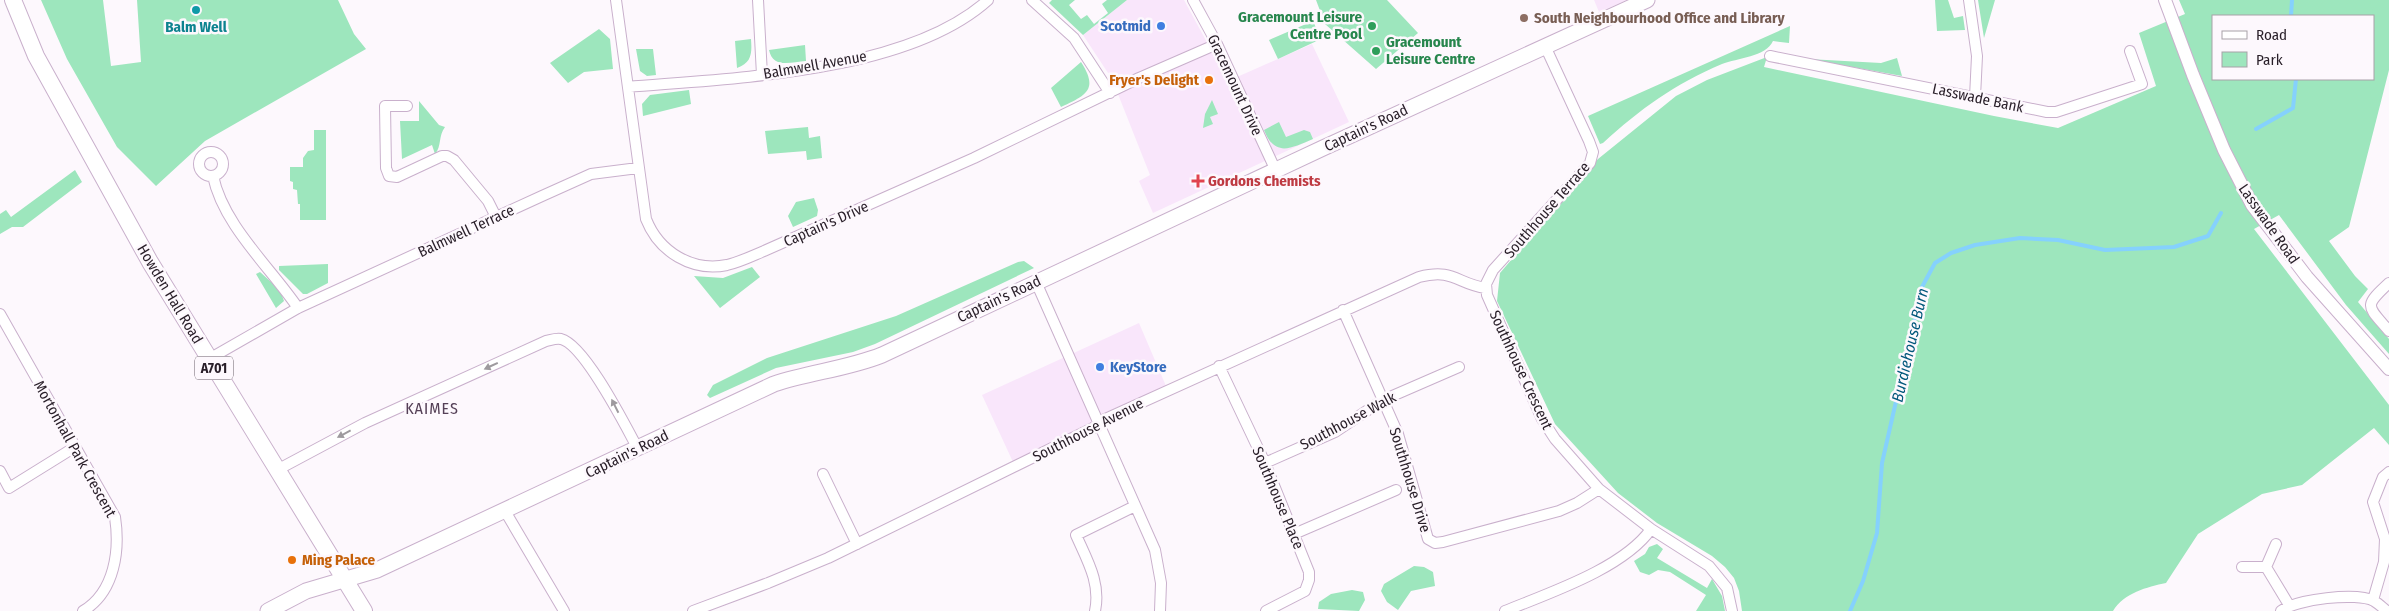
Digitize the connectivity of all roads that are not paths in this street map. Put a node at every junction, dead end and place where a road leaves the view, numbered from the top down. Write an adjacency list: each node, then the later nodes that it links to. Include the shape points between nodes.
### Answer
1 (13, 0): 30 (main road, Howden Hall Road / A701, via 36,56 98,170)
2 (616, 0): 15 (street, Captain's Drive)
3 (758, 0): 14 (street)
4 (988, 0): 14 (street, Balmwell Avenue, via 950,26 894,50 831,65)
5 (1032, 0): 16 (street, via 1074,38)
6 (1193, 0): 10 (street, Gracemount Drive)
7 (1647, 0): 11 (main road, Captain's Road)
8 (1969, 0): 17 (street, via 1977,56)
9 (2165, 0): 33 (street, Lasswade Road, via 2220,142 2252,205 2306,277)
10 (1217, 44): 16 (street, Captain's Drive); 20 (street, Gracemount Drive)
11 (1545, 46): 20 (main road, Captain's Road); 25 (street, Southhouse Terrace, via 1589,141 1592,158 1493,270)
12 (2130, 50): 17 (street, Lasswade Bank, via 2142,84 2064,110 2047,112)
13 (1776, 54): 17 (street, Lasswade Bank)
14 (762, 75): 15 (street, Balmwell Avenue)
15 (628, 87): 19 (street, Captain's Drive)
16 (1110, 93): 19 (street, Captain's Drive, via 871,204 728,264 694,264 674,255 661,244 646,219)
17 (1975, 97)
18 (406, 106): 22 (street, via 385,106 386,168 389,176 397,177 447,156 488,201)
19 (638, 168): 22 (street, Balmwell Terrace, via 591,174)
20 (1276, 171): 23 (main road, Captain's Road)
21 (213, 176): 26 (street, via 216,191 236,225 262,264)
22 (496, 217): 26 (street, Balmwell Terrace)
23 (1036, 282): 35 (street); 37 (main road, Captain's Road, via 882,355 774,384)
24 (2389, 283): 29 (street, via 2371,299 2370,304)
25 (1486, 288): 27 (street, Southhouse Avenue, via 1452,275 1431,274); 43 (street, Southhouse Crescent, via 1490,304 1542,419 1555,440)
26 (298, 308): 30 (street, Balmwell Terrace)
27 (1343, 310): 31 (street, Southhouse Avenue); 34 (street, Southhouse Drive)
28 (0, 314): 36 (street, Mortonhall Park Crescent)
29 (2389, 331)
30 (209, 359): 39 (main road, Howden Hall Road / A701)
31 (1219, 366): 35 (street, Southhouse Avenue); 38 (street, Southhouse Place)
32 (1460, 367): 34 (street, Southhouse Walk)
33 (2389, 368)
34 (1383, 400): 38 (street, Southhouse Walk, via 1335,432); 43 (street, Southhouse Drive, via 1400,442 1425,533 1434,543 1559,511)
35 (1098, 424): 45 (street); 49 (street, Southhouse Avenue)
36 (75, 447): 40 (street, via 9,488); 57 (street, Mortonhall Park Crescent, via 110,506 117,534 117,550 110,578 99,597)
37 (638, 449): 39 (street, one-way to 39, via 608,393 575,350 562,340 554,339 365,423); 46 (main road, Captain's Road)
38 (1265, 463): 48 (street, Southhouse Place)
39 (277, 470): 53 (main road, Howden Hall Road / A701)
40 (0, 471)
41 (2389, 472): 54 (street, via 2383,477 2373,502 2385,539 2384,562)
42 (823, 474): 49 (street)
43 (1599, 488): 47 (street, Southhouse Crescent)
44 (1396, 490): 48 (street)
45 (1135, 506): 62 (street, via 1076,535 1093,574 1097,601); 63 (street, via 1155,550 1161,583)
46 (505, 511): 53 (main road, Captain's Road, via 377,570); 60 (street)
47 (1651, 529): 56 (street, via 1638,544 1610,564); 65 (street, Southhouse Crescent, via 1717,573 1727,588)
48 (1294, 534): 64 (street, Southhouse Place, via 1309,572 1308,586 1299,596)
49 (857, 544): 61 (street, Southhouse Avenue)
50 (2276, 544): 51 (street)
51 (2266, 567): 52 (street); 55 (street)
52 (2242, 568)
53 (344, 578): 58 (main road, Captain's Road); 59 (main road, A701)
54 (2373, 600): 55 (street, via 2316,599); 66 (street)
55 (2285, 608)
56 (1510, 610)
57 (83, 611)
58 (268, 611)
59 (364, 611)
60 (564, 611)
61 (693, 611)
62 (1094, 611)
63 (1160, 611)
64 (1266, 611)
65 (1732, 611)
66 (2387, 611)

